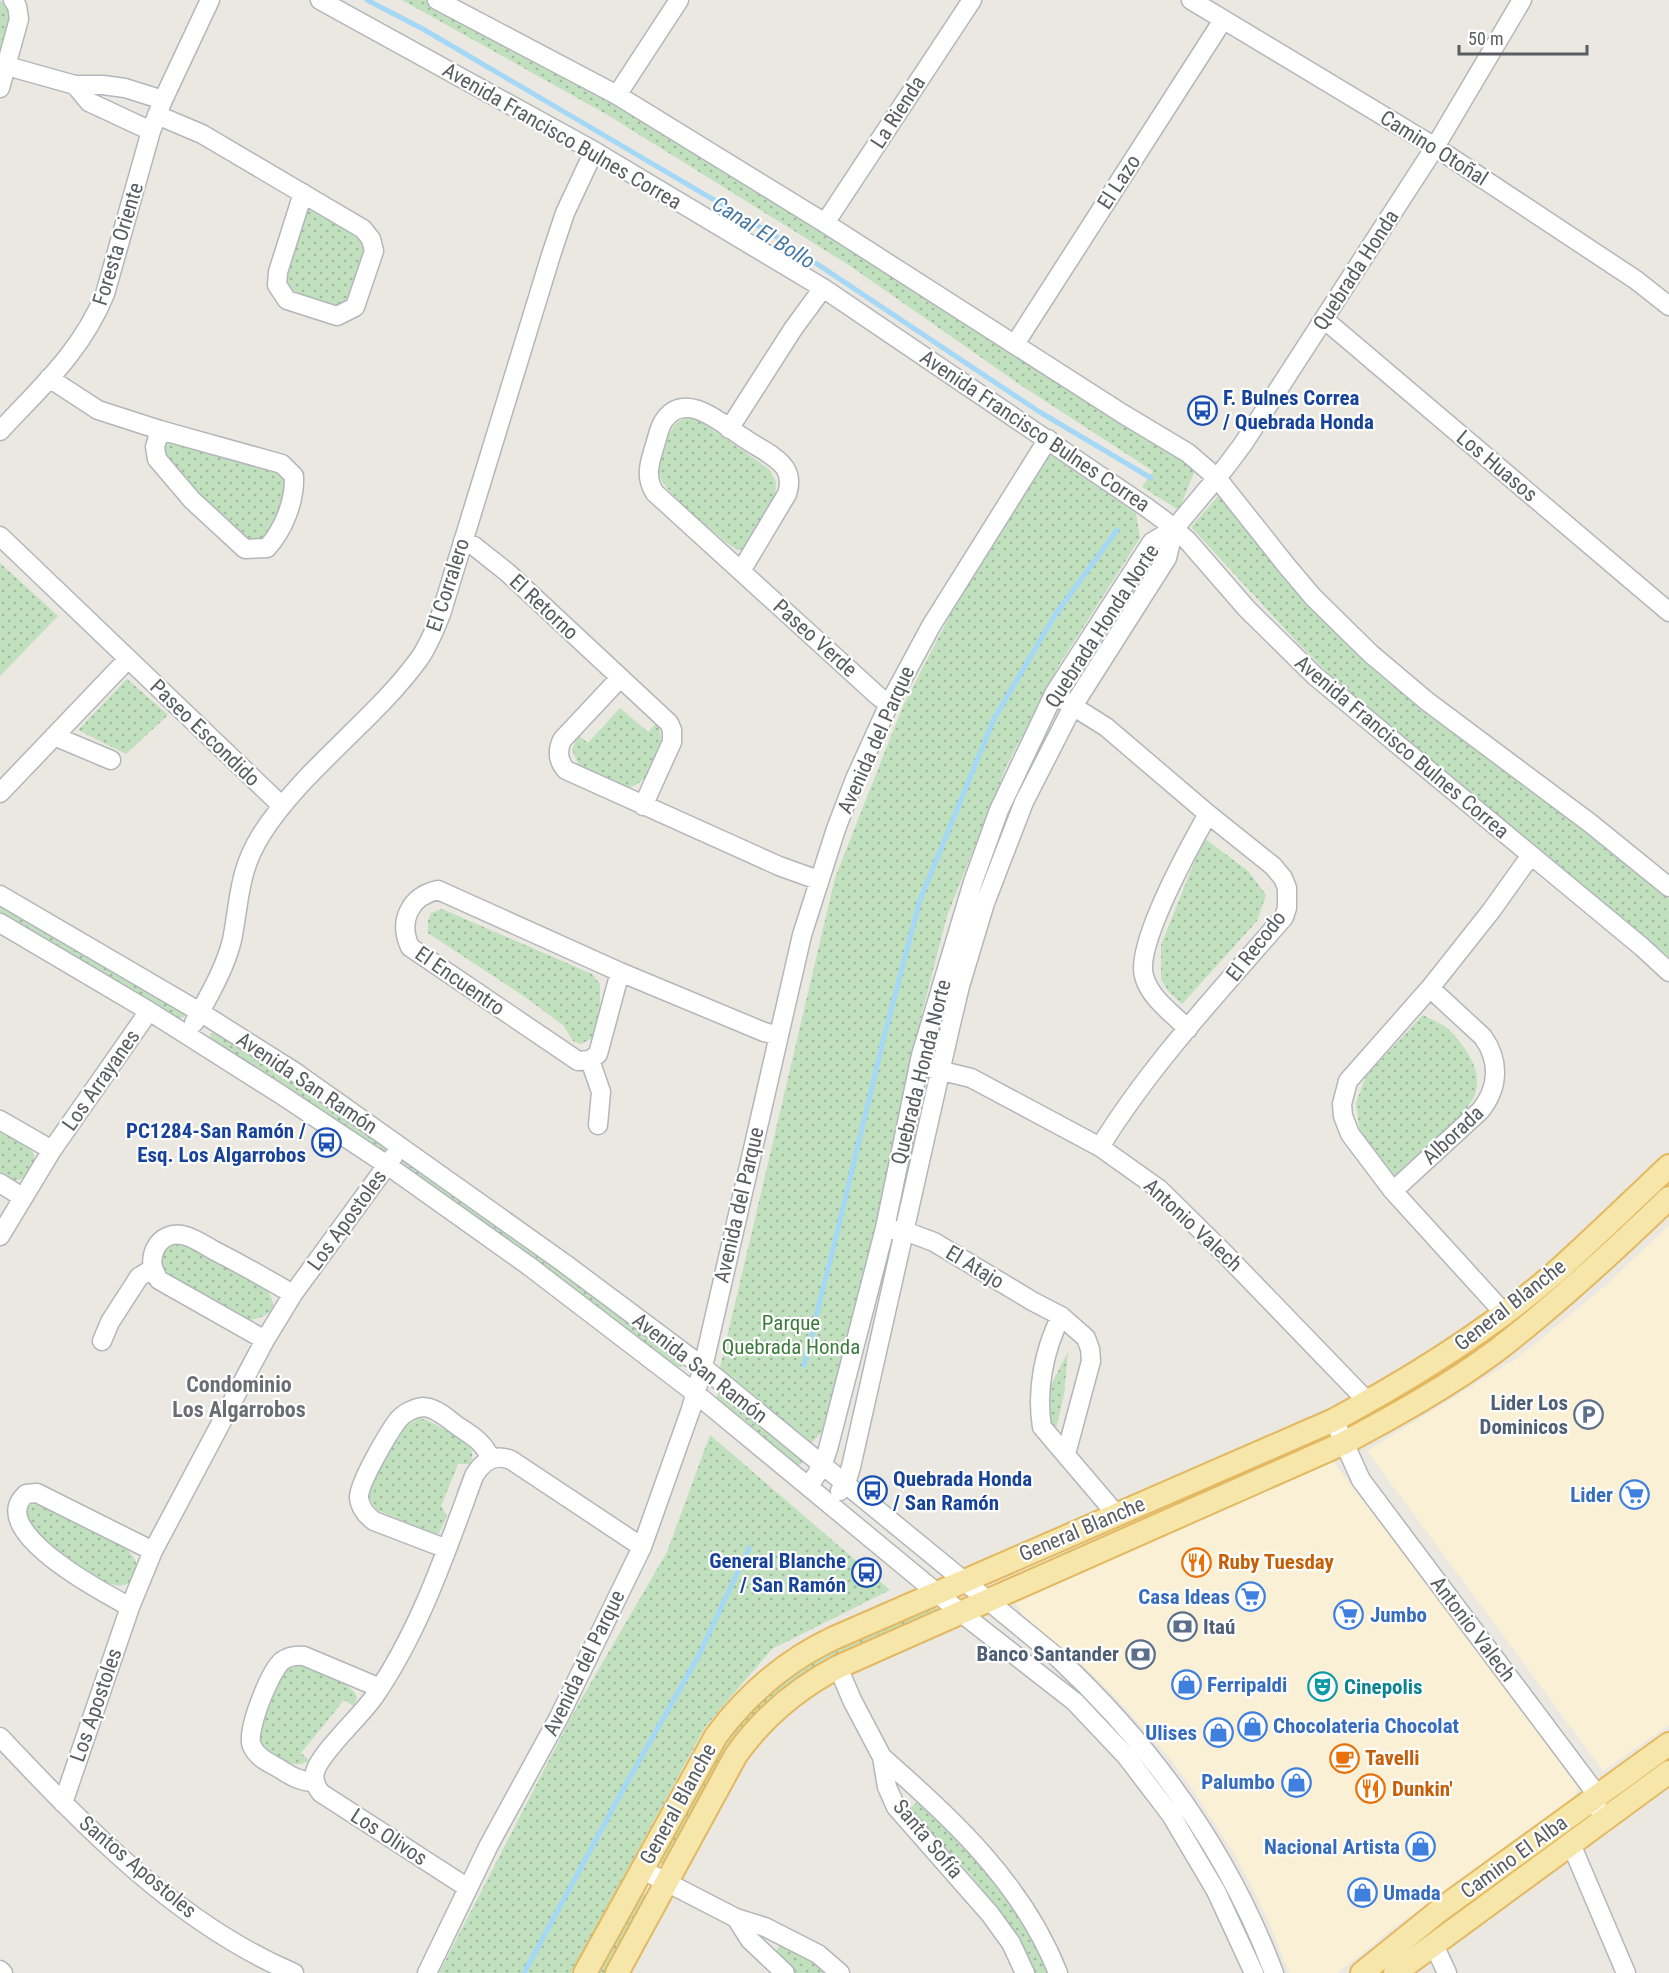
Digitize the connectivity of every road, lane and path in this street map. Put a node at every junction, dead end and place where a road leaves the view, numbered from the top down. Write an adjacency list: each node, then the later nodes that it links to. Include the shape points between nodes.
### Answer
1 (13, 0): 10 (street, via 19,19)
2 (210, 0): 14 (street, Foresta Oriente)
3 (320, 0): 16 (street, Avenida Francisco Bulnes Correa)
4 (437, 0): 13 (street)
5 (679, 0): 13 (street)
6 (972, 0): 18 (street, La Rienda)
7 (1191, 0): 9 (street, Camino Otoñal)
8 (1522, 0): 15 (street, Quebrada Honda)
9 (1223, 20): 15 (street, Camino Otoñal); 22 (street, El Lazo)
10 (7, 66): 11 (street); 12 (street)
11 (75, 85): 14 (street, via 89,102); 14 (street, via 125,88)
12 (0, 88)
13 (617, 95): 18 (street)
14 (157, 116): 17 (street, via 202,134); 23 (street, Foresta Oriente, via 101,304 75,350)
15 (1435, 147): 20 (street, Camino Otoñal); 21 (street, Quebrada Honda)
16 (594, 151): 19 (street, Avenida Francisco Bulnes Correa); 31 (street, El Corralero, via 565,213)
17 (303, 192): 17 (street, via 277,285 287,300 337,316 355,307 374,251 371,239 363,228)
18 (825, 223): 22 (street)
19 (824, 288): 24 (street); 27 (street, Avenida Francisco Bulnes Correa)
20 (1669, 306)
21 (1325, 320): 28 (street, Quebrada Honda); 33 (street, Los Huasos)
22 (1015, 344): 28 (street, via 1188,453)
23 (49, 378): 25 (street, Foresta Oriente); 26 (street, via 98,410)
24 (729, 429): 32 (street, Paseo Verde, via 782,465 789,481 787,494); 32 (street, Paseo Verde, via 697,409 688,407 673,412 662,424 648,475 659,498)
25 (0, 430)
26 (160, 430): 26 (street, via 282,464 294,476 295,492 278,536 267,548 245,549 192,500 157,459 155,447)
27 (1048, 439): 29 (street, Avenida Francisco Bulnes Correa); 37 (street, Avenida del Parque, via 936,616)
28 (1217, 478): 29 (street, Quebrada Honda); 47 (street, via 1286,565 1370,653)
29 (1174, 529): 36 (street, Quebrada Honda Norte, via 1152,542); 38 (street, Quebrada Honda Norte, via 1167,558); 45 (street, Avenida Francisco Bulnes Correa, via 1315,676)
30 (0, 536): 34 (street, Paseo Escondido)
31 (463, 541): 35 (street, El Retorno, via 508,573); 42 (street, El Corralero, via 441,614 419,659)
32 (741, 571): 37 (street, Paseo Verde)
33 (1669, 612)
34 (128, 659): 39 (street); 42 (street, Paseo Escondido)
35 (620, 678): 43 (street, El Retorno, via 666,719 672,730 672,742); 43 (street, via 562,740 559,758 569,773)
36 (1054, 694): 38 (street, El Recodo); 59 (street, Quebrada Honda Norte, via 999,810 973,882)
37 (889, 705): 46 (street, Avenida del Parque, via 851,789)
38 (1073, 706): 44 (street, El Recodo, via 1106,727); 60 (street, Quebrada Honda Norte, via 1024,802 985,903 960,986)
39 (54, 736): 40 (street); 41 (street)
40 (111, 760)
41 (0, 793)
42 (282, 806): 54 (street, El Corralero, via 250,857 238,892 231,941)
43 (644, 806): 46 (street)
44 (1208, 814): 55 (street, via 1172,881 1143,961 1144,977 1152,993); 55 (street, El Recodo, via 1279,872 1288,898 1284,917)
45 (1531, 855): 51 (street, Avenida Francisco Bulnes Correa); 52 (street)
46 (818, 880): 57 (street, Avenida del Parque)
47 (1669, 887)
48 (0, 895): 54 (street, Avenida San Ramón)
49 (0, 923): 53 (street, Avenida San Ramón)
50 (620, 972): 57 (street, El Encuentro); 58 (street, via 598,1054); 58 (street, El Encuentro, via 438,890 417,899 407,912 404,930 410,947 573,1058)
51 (1669, 972)
52 (1430, 988): 70 (street, via 1348,1081 1344,1092 1343,1116 1350,1134); 70 (street, Alborada, via 1489,1046 1495,1065 1495,1086 1480,1111)
53 (149, 1011): 56 (street, Avenida San Ramón); 65 (street, Los Arrayanes)
54 (200, 1012): 56 (street, El Corralero); 63 (street, Avenida San Ramón)
55 (1188, 1029): 64 (street, El Recodo, via 1118,1118)
56 (187, 1035): 66 (street, Avenida San Ramón)
57 (779, 1036): 85 (street, Avenida del Parque)
58 (590, 1060): 62 (street, via 601,1092)
59 (919, 1065): 60 (street, Antonio Valech); 73 (street, Quebrada Honda Norte)
60 (941, 1071): 64 (street, Antonio Valech, via 971,1078); 74 (street, Quebrada Honda Norte)
61 (0, 1120): 65 (street, Los Arrayanes)
62 (598, 1125)
63 (401, 1146): 66 (street, Los Apostoles); 85 (street, Avenida San Ramón)
64 (1101, 1147): 87 (street, Antonio Valech, via 1159,1189)
65 (52, 1150): 71 (street, Los Arrayanes)
66 (387, 1165): 79 (street, Los Apostoles); 86 (street, Avenida San Ramón, via 529,1266)
67 (1669, 1166): 69 (main road, General Blanche)
68 (0, 1183): 71 (street)
69 (1649, 1184): 76 (main road, General Blanche); 77 (main road, via 1642,1205 1614,1236)
70 (1393, 1191): 80 (street)
71 (22, 1197): 75 (street, Los Arrayanes)
72 (1669, 1198): 77 (main road, General Blanche)
73 (885, 1228): 74 (street, El Atajo); 92 (street, Quebrada Honda Norte)
74 (905, 1231): 81 (street, El Atajo, via 934,1242); 93 (street, Quebrada Honda Norte)
75 (0, 1236)
76 (1579, 1250): 80 (main road, General Blanche); 82 (main road, via 1574,1268 1545,1297)
77 (1610, 1252): 82 (main road, General Blanche)
78 (152, 1269): 79 (street, via 152,1259 162,1239 185,1236); 83 (street, via 159,1280); 84 (street, via 139,1277)
79 (292, 1294): 83 (street, Los Apostoles)
80 (1504, 1313): 87 (main road, General Blanche)
81 (1061, 1316): 90 (street, via 1040,1385 1039,1409 1042,1427); 90 (street, El Atajo, via 1086,1338 1091,1361)
82 (1536, 1319): 89 (main road, General Blanche, via 1451,1381)
83 (265, 1340): 99 (street, Los Apostoles)
84 (102, 1341)
85 (703, 1366): 86 (street, Avenida del Parque); 92 (street, Avenida San Ramón)
86 (695, 1393): 94 (street, Avenida San Ramón); 97 (street, Avenida del Parque)
87 (1368, 1402): 88 (main road, General Blanche)
88 (1334, 1420): 89 (street, Antonio Valech); 96 (main road, General Blanche)
89 (1344, 1443): 102 (main road, General Blanche); 112 (street, Antonio Valech, via 1361,1480)
90 (1066, 1454): 96 (street)
91 (491, 1459): 97 (street, via 512,1460); 98 (street, via 474,1476); 98 (street, via 478,1439 434,1410 422,1407 399,1420 361,1484 360,1503 374,1521)
92 (822, 1466): 93 (street, Avenida San Ramón); 94 (street, Quebrada Honda Norte)
93 (846, 1483): 95 (street, Quebrada Honda Norte); 100 (street, Avenida San Ramón)
94 (809, 1486): 95 (street, Avenida San Ramón)
95 (829, 1504): 101 (street, Avenida San Ramón)
96 (1116, 1514): 100 (main road, General Blanche)
97 (642, 1547): 117 (street, Avenida del Parque, via 559,1717)
98 (447, 1549): 106 (street, via 419,1618)
99 (153, 1551): 103 (street, Los Apostoles); 103 (street, via 37,1492 26,1494 18,1506 25,1533 55,1561)
100 (963, 1581): 101 (main road, General Blanche); 102 (street, Avenida San Ramón)
101 (936, 1592): 104 (street, Avenida San Ramón); 115 (main road, General Blanche, via 814,1647 777,1671 744,1701 716,1736)
102 (987, 1600): 104 (main road, General Blanche); 131 (street, Avenida San Ramón, via 1086,1684 1160,1769 1231,1879)
103 (130, 1607): 113 (street, Los Apostoles)
104 (960, 1612): 105 (main road, General Blanche); 130 (street, Avenida San Ramón, via 1075,1702 1126,1756 1194,1852)
105 (838, 1667): 109 (street, Santa Sofía); 116 (main road, General Blanche, via 795,1692 747,1740)
106 (380, 1688): 111 (street, via 319,1762); 111 (street, Los Olivos, via 304,1656 285,1659 271,1674 250,1733 250,1744 261,1758 297,1779)
107 (0, 1737): 113 (street, Santos Apostoles)
108 (1669, 1744): 112 (main road, Camino El Alba)
109 (882, 1756): 118 (street, Santa Sofía, via 968,1837); 119 (street, Santa Sofía, via 887,1787 896,1807)
110 (1669, 1772): 114 (main road, Camino El Alba)
111 (315, 1782): 117 (street, Los Olivos, via 325,1795)
112 (1598, 1796): 114 (street, via 1592,1818); 132 (main road, Camino El Alba, via 1440,1910)
113 (63, 1803): 122 (street, Santos Apostoles, via 115,1854 192,1915)
114 (1576, 1840): 121 (main road, Camino El Alba); 135 (street)
115 (641, 1869): 116 (street); 124 (main road, General Blanche)
116 (666, 1882): 120 (street); 125 (main road, General Blanche)
117 (468, 1888): 123 (street, Avenida del Parque)
118 (1015, 1897): 119 (street); 129 (street, Santa Sofía)
119 (990, 1914): 128 (street, Santa Sofía, via 1011,1943)
120 (736, 1918): 126 (street, via 750,1940); 127 (street, via 765,1927 818,1954)
121 (1434, 1945): 133 (main road, Camino El Alba); 134 (street)
122 (294, 1973)
123 (427, 1973)
124 (585, 1973)
125 (616, 1973)
126 (785, 1973)
127 (840, 1973)
128 (1025, 1973)
129 (1058, 1973)
130 (1254, 1973)
131 (1274, 1973)
132 (1362, 1973)
133 (1395, 1973)
134 (1447, 1973)
135 (1626, 1973)

